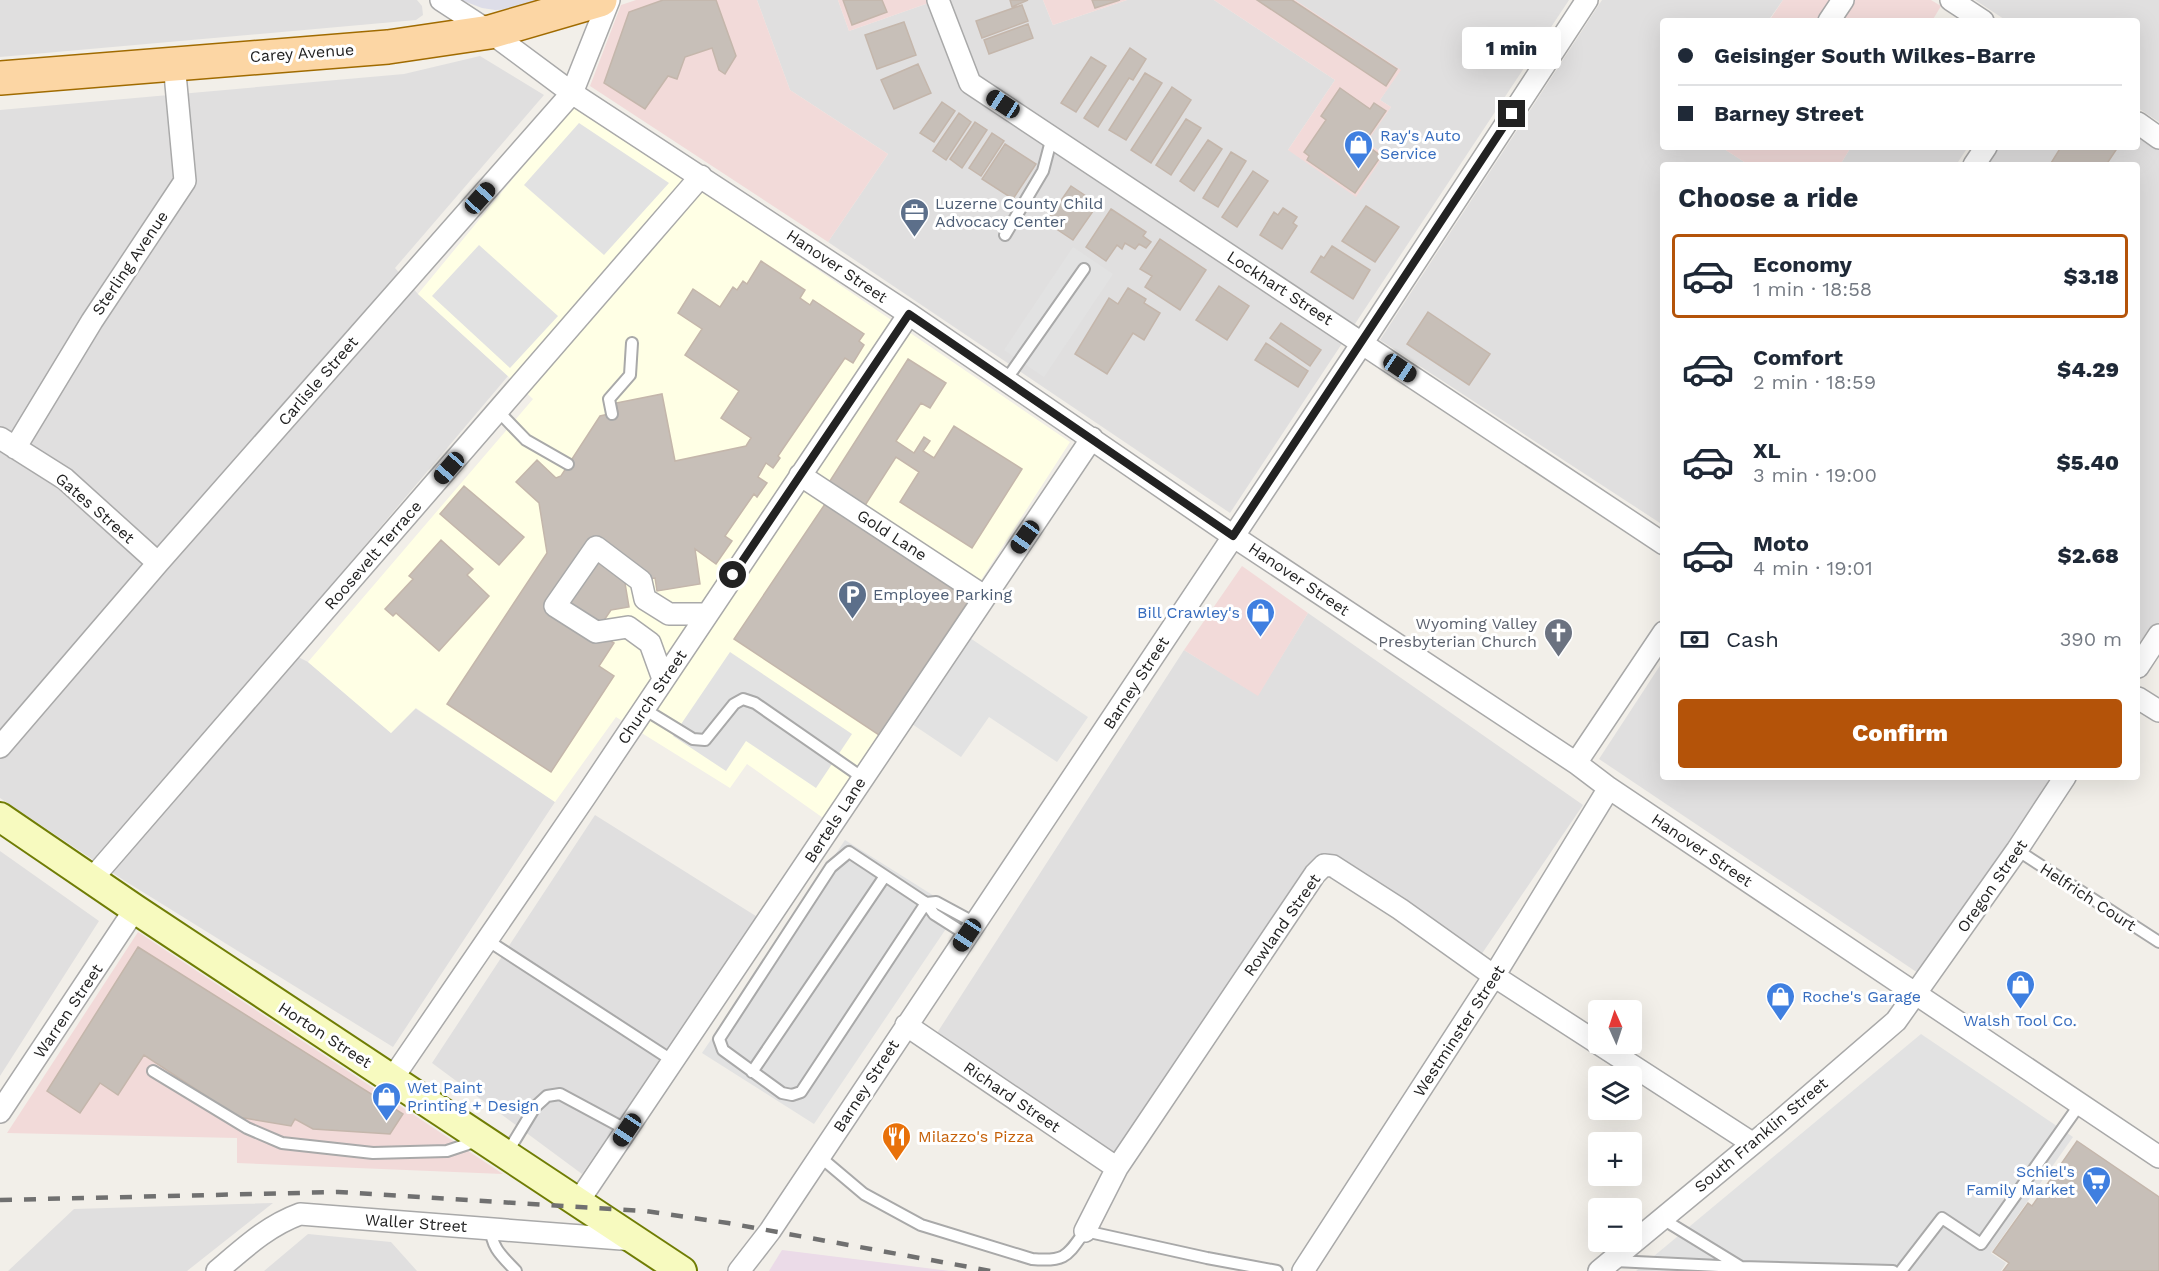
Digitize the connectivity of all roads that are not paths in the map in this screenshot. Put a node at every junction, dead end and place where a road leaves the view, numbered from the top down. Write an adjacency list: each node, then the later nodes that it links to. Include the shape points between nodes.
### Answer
1 (441, 0): 10 (street, Hanover Street)
2 (600, 0): 10 (main road, Carey Avenue)
3 (609, 0): 13 (street, Carlisle Street)
4 (938, 0): 15 (street, Lockhart Street, via 970,83)
5 (1587, 0): 21 (street, Barney Street)
6 (1843, 0): 8 (street)
7 (1951, 0): 9 (street)
8 (1831, 18)
9 (1978, 18)
10 (490, 32): 11 (main road, Carey Avenue, via 388,46); 13 (street, Hanover Street)
11 (174, 63): 12 (main road, Carey Avenue); 27 (street, Sterling Avenue, via 185,182)
12 (0, 78)
13 (572, 93): 17 (street, Hanover Street); 32 (street, Carlisle Street)
14 (2140, 124): 16 (street)
15 (1052, 137): 18 (lane, via 1043,171); 21 (street, Lockhart Street)
16 (2159, 138)
17 (702, 176): 20 (street, Hanover Street); 24 (street, Roosevelt Terrace)
18 (1005, 235)
19 (1084, 269): 23 (lane)
20 (909, 314): 23 (street, Hanover Street); 29 (street, Church Street)
21 (1363, 342): 30 (street, Barney Street); 31 (street, Lockhart Street)
22 (632, 343): 25 (lane, via 630,375 609,399)
23 (1006, 380): 26 (street, Hanover Street)
24 (498, 411): 28 (lane, via 526,440); 50 (street, Roosevelt Terrace)
25 (612, 414)
26 (1092, 438): 30 (street, Hanover Street); 33 (street, Bertels Lane)
27 (8, 443): 32 (street, Gates Street, via 65,479)
28 (568, 464)
29 (800, 475): 33 (street, Gold Lane); 34 (street, Church Street)
30 (1233, 536): 43 (street, Hanover Street); 53 (street, Barney Street)
31 (1660, 541)
32 (158, 563): 42 (street, Carlisle Street)
33 (984, 596): 44 (street, Bertels Lane)
34 (707, 615): 38 (street, Church Street); 38 (street, via 669,614 645,599 641,581 596,547 555,606 596,632 628,627 650,643)
35 (2159, 635): 37 (street)
36 (1660, 638): 43 (street)
37 (2140, 664)
38 (663, 679): 40 (street, Church Street)
39 (2140, 699): 41 (street)
40 (644, 709): 44 (lane, via 693,739 705,740 734,704 743,699 755,703); 54 (street, Church Street)
41 (2159, 711)
42 (0, 747)
43 (1576, 763): 46 (street, Hanover Street)
44 (863, 778): 61 (street, Bertels Lane)
45 (2063, 780): 48 (street, Oregon Street)
46 (1609, 788): 56 (street, Westminster Street); 57 (street, Hanover Street)
47 (0, 817): 50 (main road, Horton Street)
48 (2017, 850): 55 (lane, Helfrich Court); 57 (street, Oregon Street)
49 (885, 876): 51 (lane); 63 (lane); 63 (lane, via 849,852 831,867 719,1039 723,1050)
50 (91, 880): 52 (main road, Horton Street)
51 (926, 903): 53 (lane, via 936,902); 63 (lane, via 801,1092 782,1093)
52 (135, 909): 64 (main road, Horton Street); 66 (street, Warren Street)
53 (971, 929): 58 (street, Barney Street)
54 (487, 940): 61 (lane); 64 (street, Church Street)
55 (2159, 942)
56 (1494, 976): 59 (street, Rowland Street); 73 (street, Rowland Street, via 1400,909 1333,866 1324,865); 86 (street, Westminster Street)
57 (1917, 993): 65 (street, Hanover Street); 69 (street, South Franklin Street, via 1896,1021)
58 (906, 1025): 71 (street, Barney Street); 73 (street, Richard Street)
59 (1588, 1037)
60 (1614, 1054): 69 (street, Rowland Street)
61 (674, 1061): 67 (street, Bertels Lane)
62 (153, 1071): 68 (lane, via 247,1128 282,1143 373,1153 447,1151)
63 (752, 1072)
64 (392, 1078): 68 (main road, Horton Street)
65 (2080, 1104): 72 (street, Hanover Street); 88 (lane, via 1981,1244 1942,1218)
66 (0, 1112)
67 (627, 1130): 70 (lane, via 560,1094 547,1096 535,1107); 74 (street, Bertels Lane)
68 (483, 1139): 70 (main road, Horton Street)
69 (1752, 1143): 75 (street, South Franklin Street)
70 (506, 1154): 74 (main road, Horton Street)
71 (819, 1156): 77 (lane, via 864,1194 921,1225 1023,1256 1048,1260 1066,1256); 84 (street, Barney Street)
72 (2159, 1156)
73 (1117, 1168): 77 (street)
74 (578, 1202): 78 (main road, Horton Street)
75 (1661, 1218): 79 (street, South Franklin Street); 80 (lane)
76 (491, 1228): 78 (street, Waller Street); 81 (street, Waller Street, via 300,1214 261,1234); 82 (lane, via 494,1247)
77 (1085, 1231): 85 (lane)
78 (634, 1240): 83 (main road, Horton Street)
79 (1605, 1266): 80 (lane)
80 (1741, 1267): 87 (lane)
81 (217, 1271)
82 (516, 1271)
83 (682, 1271)
84 (739, 1271)
85 (1277, 1271)
86 (1303, 1271)
87 (1893, 1271)
88 (1901, 1271)

